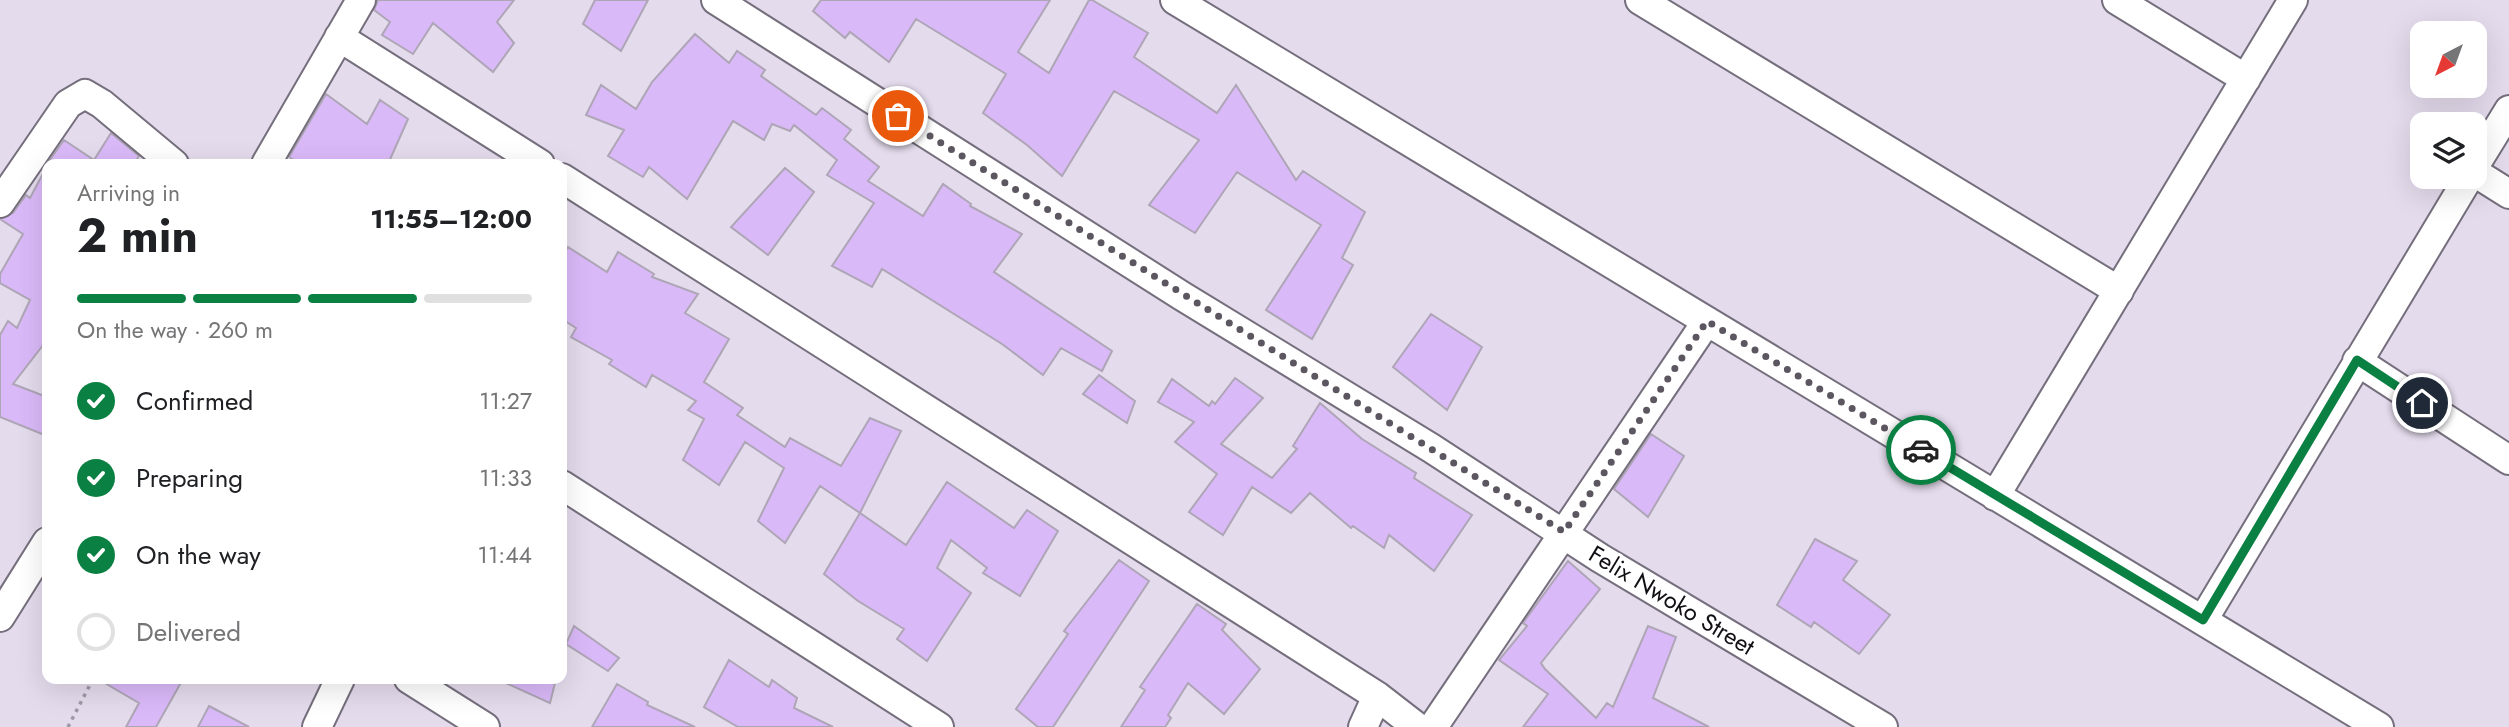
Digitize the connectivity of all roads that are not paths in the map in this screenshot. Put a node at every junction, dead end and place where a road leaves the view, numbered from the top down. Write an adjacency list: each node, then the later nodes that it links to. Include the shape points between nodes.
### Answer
1 (361, 0): 7 (street)
2 (716, 0): 25 (street, Felix Nwoko Street)
3 (1175, 0): 20 (street)
4 (1640, 0): 19 (street)
5 (2116, 0): 8 (street)
6 (2293, 0): 8 (street)
7 (339, 37): 12 (street); 13 (street)
8 (2246, 79): 19 (street)
9 (2509, 110): 10 (street)
10 (2487, 147)
11 (168, 159): 18 (street, via 85,94 68,104)
12 (269, 159)
13 (532, 159)
14 (2487, 178): 17 (street)
15 (567, 181): 31 (street)
16 (2462, 189): 21 (street)
17 (2509, 194)
18 (0, 203)
19 (2119, 291): 24 (street)
20 (1707, 321): 24 (street); 25 (street)
21 (2357, 360): 22 (street); 28 (street)
22 (2509, 460)
23 (567, 488): 34 (street)
24 (1995, 496): 28 (street)
25 (1564, 532): 37 (street); 38 (street, Felix Nwoko Street)
26 (42, 550): 27 (street)
27 (0, 617)
28 (2203, 620): 39 (street)
29 (338, 684): 32 (street)
30 (417, 684): 33 (street)
31 (1377, 696): 35 (street); 36 (street)
32 (317, 727)
33 (485, 727)
34 (939, 727)
35 (1363, 727)
36 (1417, 727)
37 (1433, 727)
38 (1883, 727)
39 (2379, 727)

